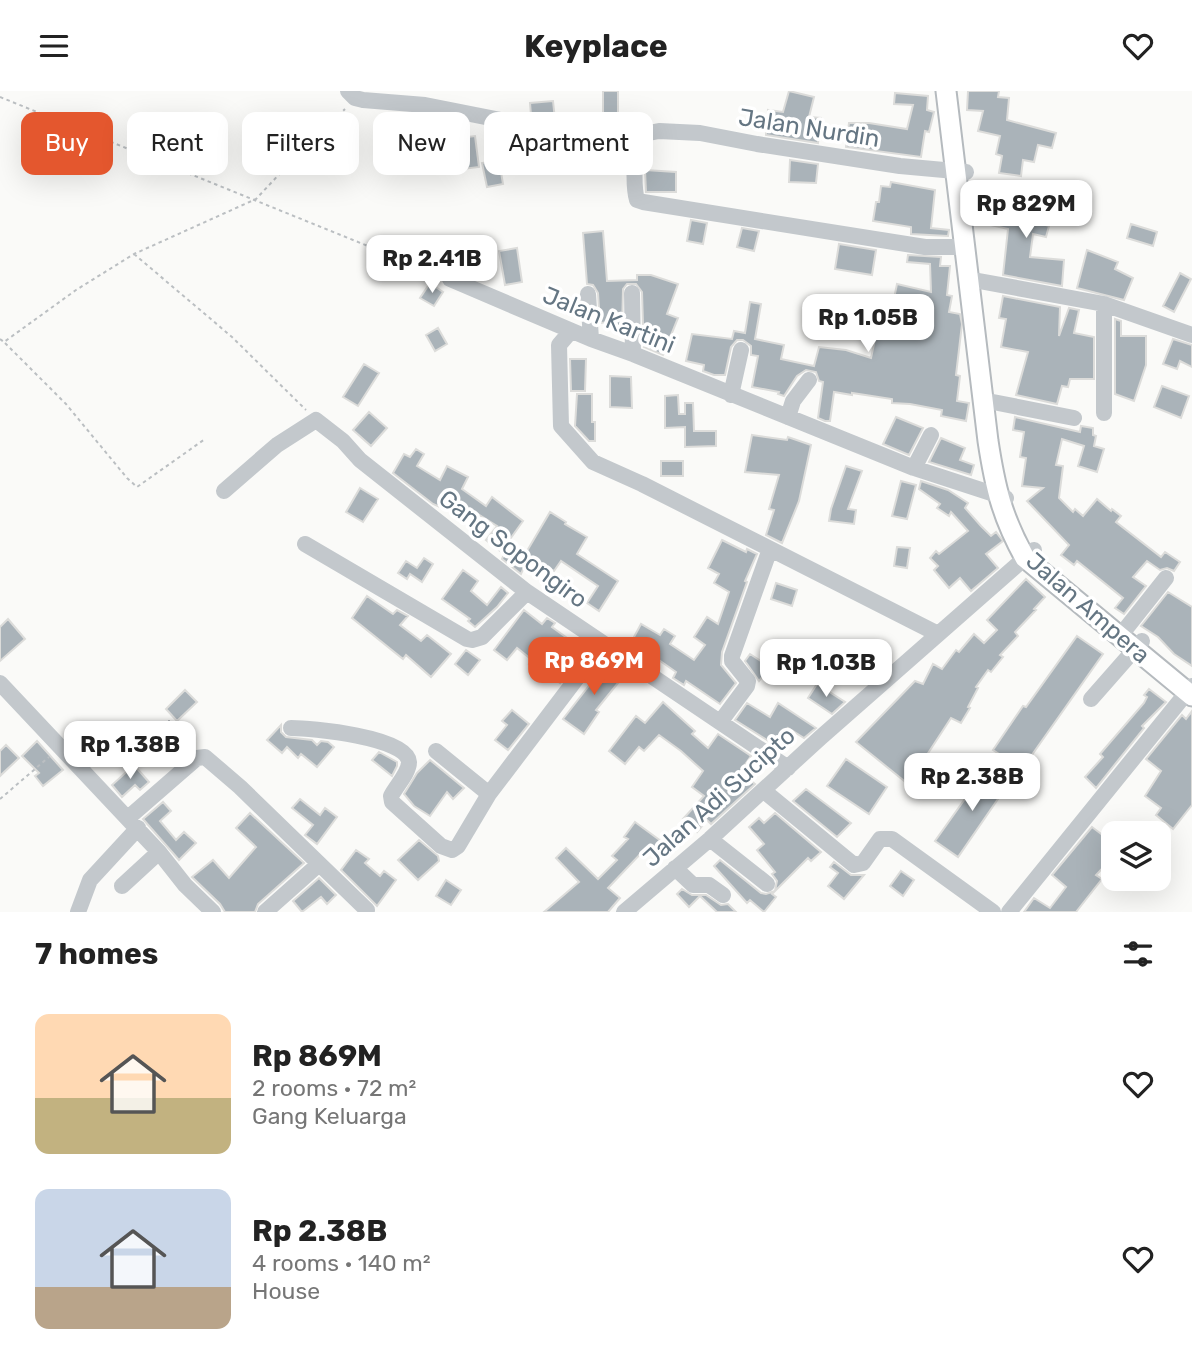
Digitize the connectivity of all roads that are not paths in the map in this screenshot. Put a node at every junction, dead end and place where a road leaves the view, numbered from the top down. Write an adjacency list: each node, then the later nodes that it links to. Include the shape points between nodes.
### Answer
1 (946, 91): 7 (main road, Jalan Ampera)
2 (957, 91): 7 (main road, Jalan Ampera)
3 (352, 94): 4 (street, Jalan Nurdin)
4 (424, 98): 5 (street, Jalan Nurdin)
5 (484, 112)
6 (653, 132): 7 (street, Jalan Nurdin, via 700,133)
7 (960, 172): 9 (main road, Jalan Ampera); 11 (main road, Jalan Ampera)
8 (635, 175): 9 (street, via 635,194 643,202 925,247)
9 (964, 247): 29 (main road, Jalan Ampera, via 988,441)
10 (450, 279): 15 (street, Jalan Kartini)
11 (979, 281): 14 (street); 22 (main road, Jalan Ampera)
12 (632, 293): 19 (street)
13 (588, 294): 17 (street)
14 (1104, 304): 16 (street); 23 (street)
15 (571, 331): 17 (street, Jalan Kartini); 31 (street, via 558,349 564,431 593,462)
16 (1192, 335)
17 (591, 339): 19 (street, Jalan Kartini)
18 (741, 350): 21 (street)
19 (634, 354): 21 (street, Jalan Kartini)
20 (809, 380): 24 (street, via 793,401)
21 (731, 395): 24 (street, Jalan Kartini)
22 (993, 402): 25 (street); 29 (main road, Jalan Ampera)
23 (1104, 413)
24 (788, 417): 27 (street, Jalan Kartini)
25 (1074, 418)
26 (932, 435): 27 (street)
27 (914, 468): 29 (street, Jalan Kartini)
28 (224, 491): 34 (street, Gang Sopongiro, via 277,445 316,420)
29 (1003, 497): 32 (main road, Jalan Ampera)
30 (305, 544): 34 (street, via 467,639 482,637)
31 (769, 549): 35 (street); 41 (street, via 732,656 747,686)
32 (1030, 554): 35 (street, Jalan Adi Sucipto); 36 (main road, Jalan Ampera)
33 (1166, 578): 36 (street)
34 (527, 592): 37 (street, Gang Sopongiro)
35 (938, 634): 44 (street, Jalan Adi Sucipto)
36 (1131, 639): 39 (main road, Jalan Ampera); 40 (street)
37 (602, 645): 41 (street, Gang Sopongiro); 46 (street)
38 (0, 683): 47 (street)
39 (1191, 689): 61 (street)
40 (1091, 699)
41 (721, 721): 44 (street, Gang Sopongiro)
42 (291, 728): 46 (street, via 339,731 402,752 409,764 391,799 446,849 458,846)
43 (436, 751): 46 (street)
44 (788, 768): 45 (street, Jalan Adi Sucipto)
45 (764, 791): 48 (street, Jalan Adi Sucipto); 60 (street, via 855,865 863,863 880,839 892,839)
46 (489, 794)
47 (133, 823): 49 (street); 50 (street, via 197,758 209,759); 57 (street, via 90,880)
48 (710, 839): 51 (street, Jalan Adi Sucipto); 52 (street)
49 (159, 852): 53 (street); 56 (street)
50 (318, 863): 55 (street); 58 (street)
51 (675, 868): 54 (street, via 693,885 709,885); 59 (street, Jalan Adi Sucipto)
52 (766, 884)
53 (122, 886)
54 (723, 895)
55 (368, 909)
56 (212, 911)
57 (78, 912)
58 (265, 912)
59 (624, 912)
60 (993, 912)
61 (1009, 912)

